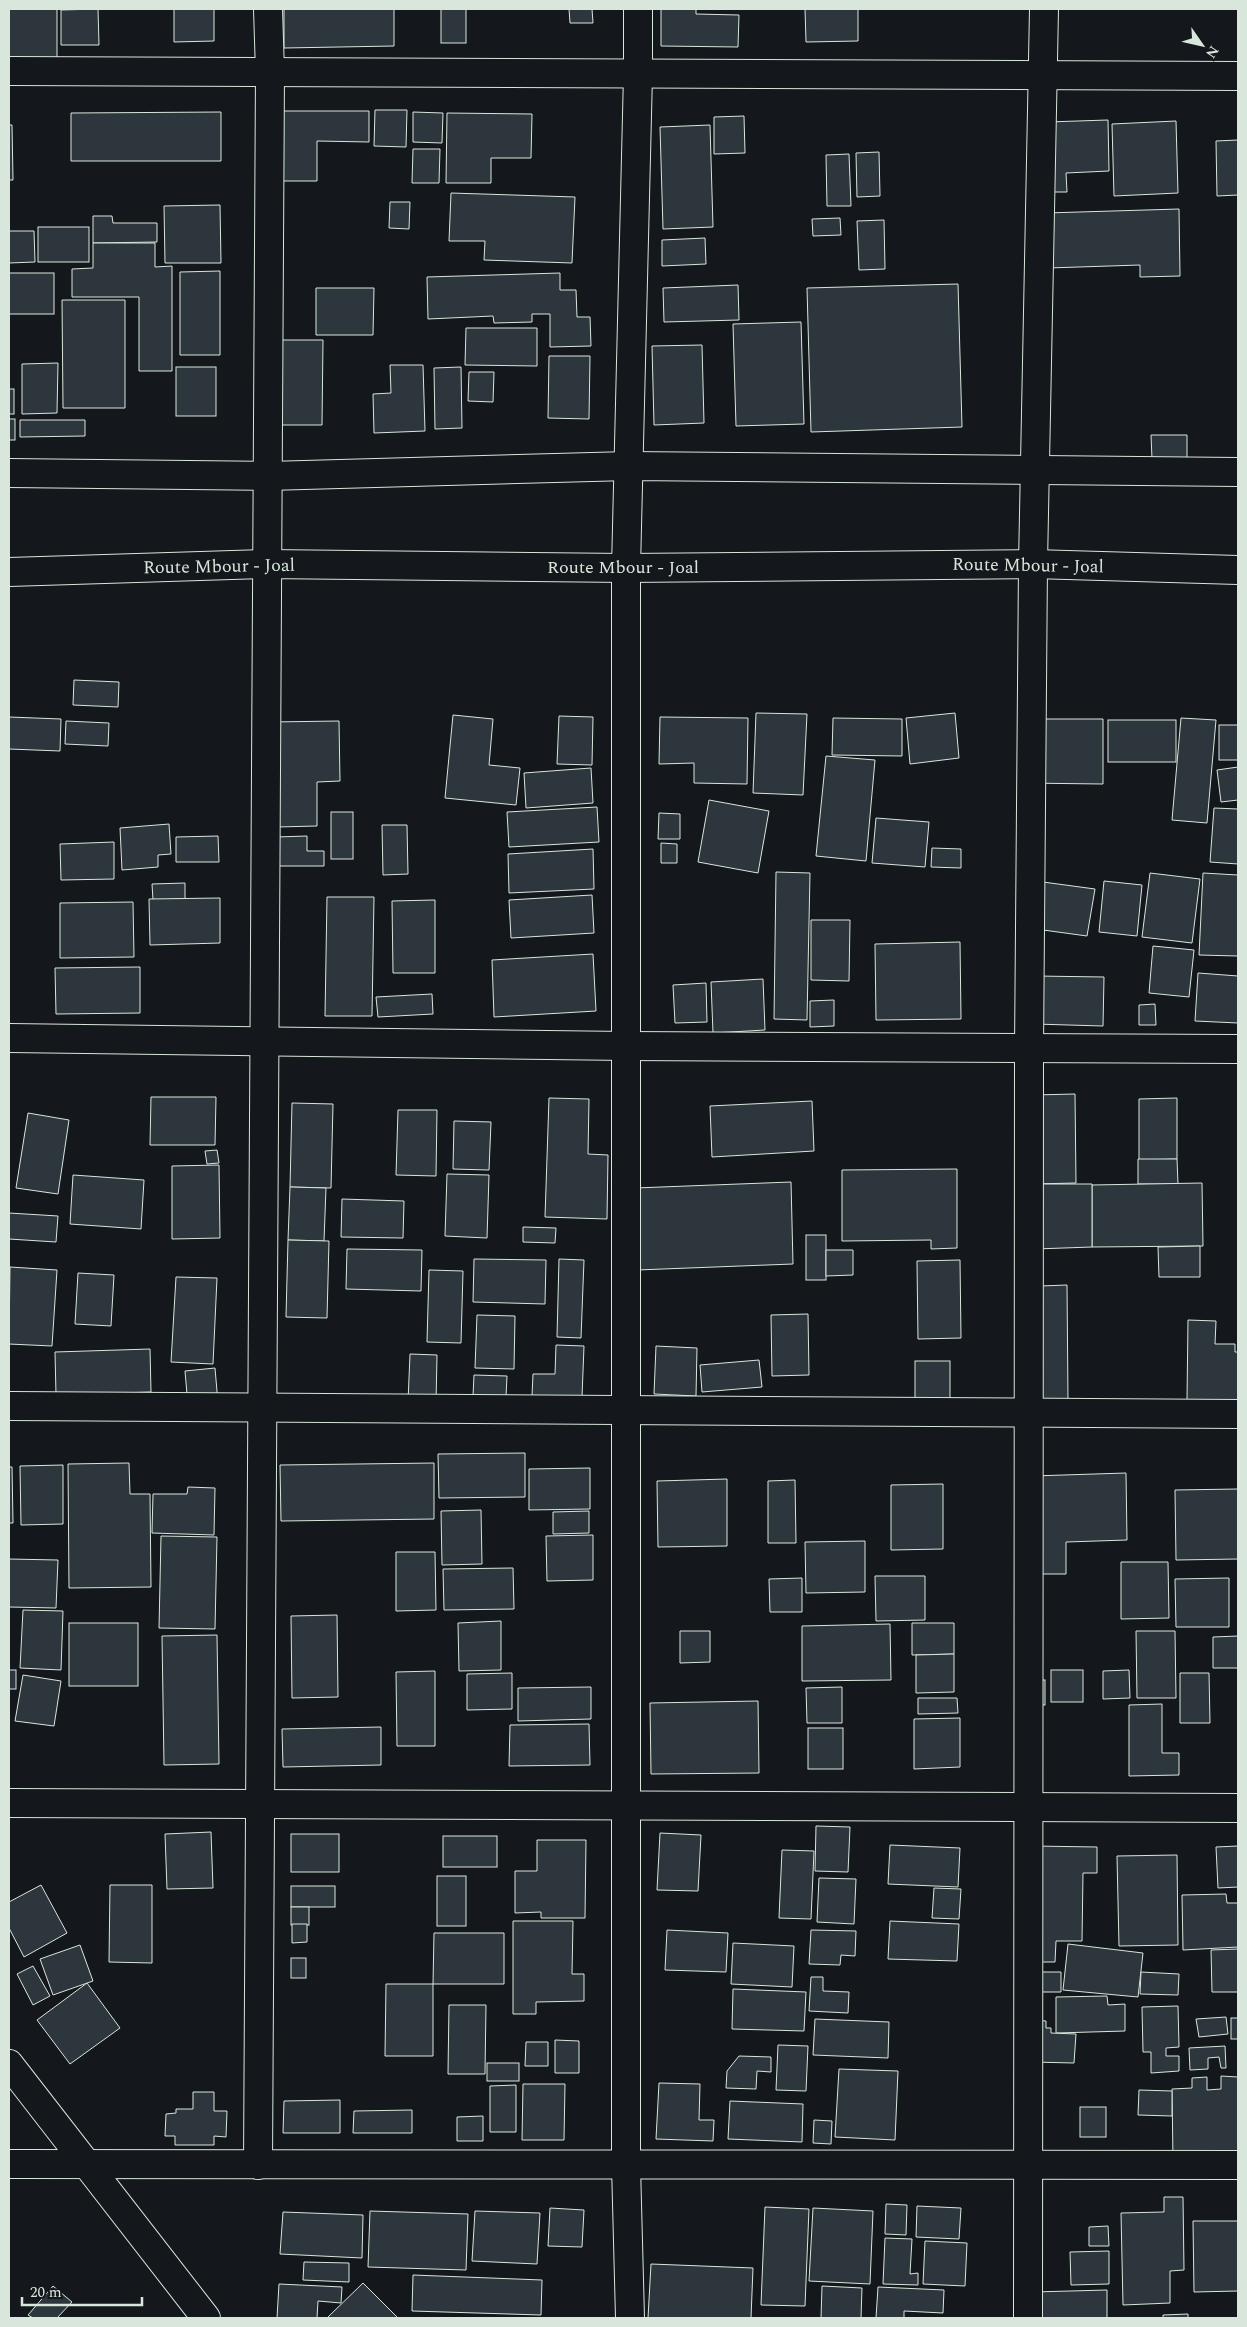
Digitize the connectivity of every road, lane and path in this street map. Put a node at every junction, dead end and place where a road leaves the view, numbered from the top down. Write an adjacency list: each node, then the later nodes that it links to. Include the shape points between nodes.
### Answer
1 (268, 9): 5 (street)
2 (638, 9): 6 (street)
3 (1044, 9): 7 (street)
4 (9, 71): 5 (street)
5 (270, 72): 6 (street); 13 (street)
6 (638, 74): 7 (street); 9 (street)
7 (1044, 76): 8 (street); 10 (street)
8 (1238, 76)
9 (629, 466): 10 (street); 13 (street); 16 (street)
10 (1035, 469): 11 (street); 15 (street)
11 (1238, 472)
12 (9, 473): 13 (street)
13 (268, 476): 14 (street)
14 (267, 564): 16 (street, Route Mbour - Joal); 18 (street, Route Mbour - Joal); 20 (street)
15 (1033, 564): 16 (street, Route Mbour - Joal); 17 (street, Route Mbour - Joal); 22 (street)
16 (626, 568): 21 (street)
17 (1238, 570)
18 (9, 572)
19 (9, 1038): 20 (street)
20 (264, 1043): 21 (street); 25 (street)
21 (626, 1046): 22 (street); 26 (street)
22 (1030, 1048): 23 (street); 27 (street)
23 (1238, 1049)
24 (9, 1406): 25 (street)
25 (263, 1408): 26 (street); 30 (street)
26 (626, 1410): 27 (street); 31 (street)
27 (1029, 1412): 28 (street); 32 (street)
28 (1238, 1414)
29 (9, 1803): 30 (street)
30 (260, 1804): 31 (street); 38 (street)
31 (626, 1806): 32 (street); 39 (street)
32 (1028, 1807): 33 (street); 37 (street)
33 (1238, 1808)
34 (9, 2064): 36 (street)
35 (9, 2164): 36 (street)
36 (88, 2164): 38 (street); 41 (street)
37 (1028, 2164): 39 (street); 40 (street); 43 (street)
38 (258, 2165): 39 (street)
39 (626, 2165): 42 (street)
40 (1238, 2165)
41 (206, 2318)
42 (630, 2318)
43 (1028, 2318)

